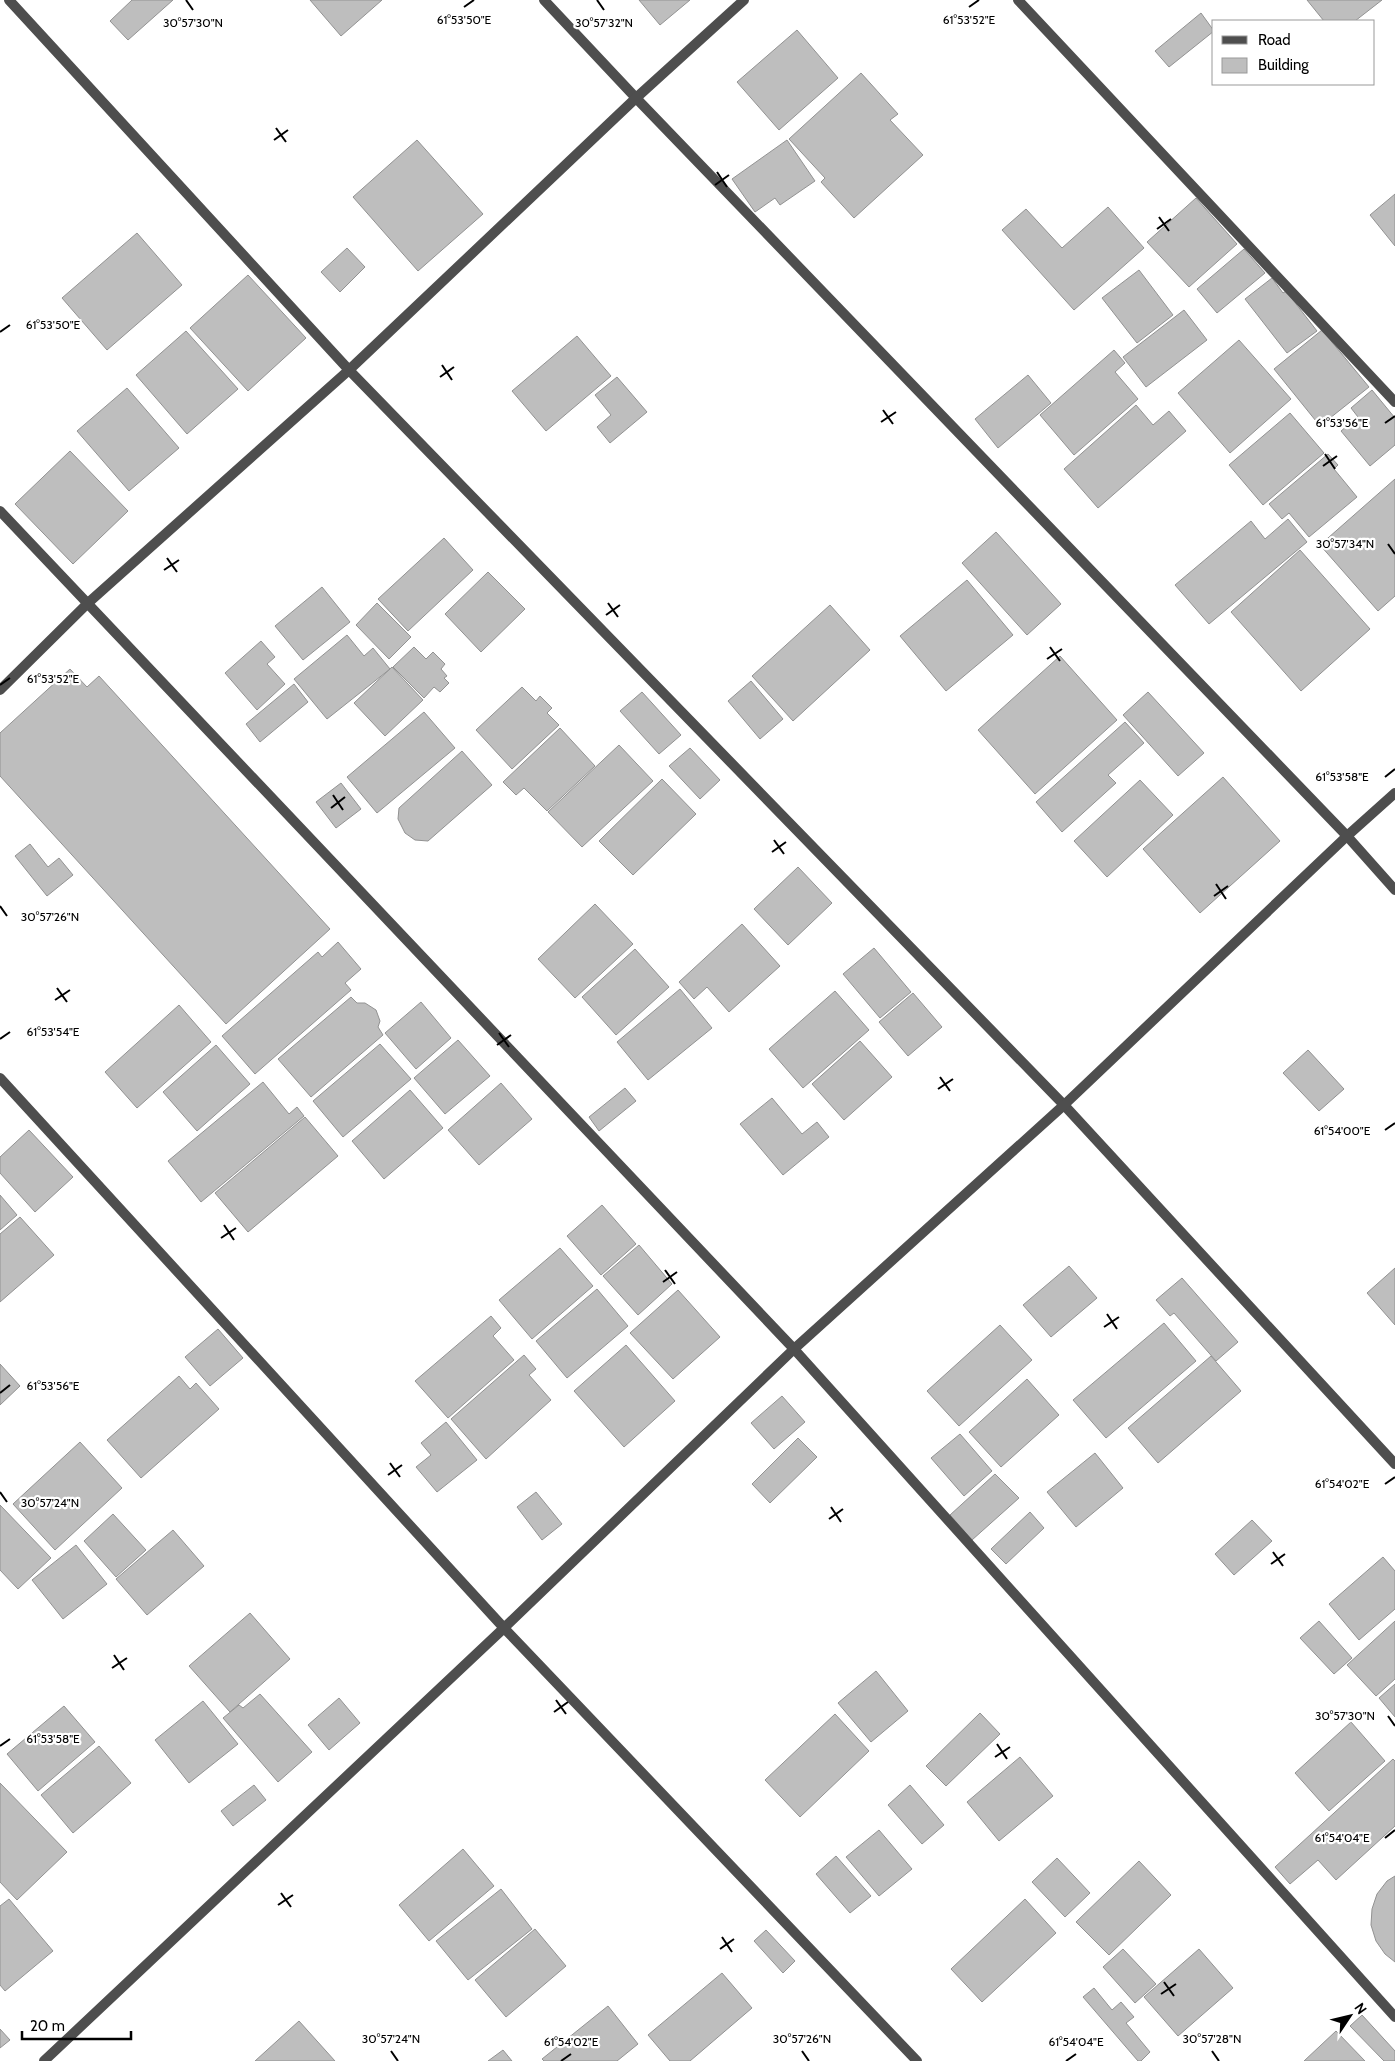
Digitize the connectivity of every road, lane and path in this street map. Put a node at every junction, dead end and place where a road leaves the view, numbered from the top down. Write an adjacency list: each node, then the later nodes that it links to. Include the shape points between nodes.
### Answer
1 (9, 0): 6 (street)
2 (544, 0): 5 (street)
3 (744, 0): 5 (street)
4 (1018, 0): 7 (street)
5 (636, 98): 6 (street); 12 (street)
6 (349, 370): 9 (street); 15 (street)
7 (1395, 402)
8 (0, 511): 9 (street)
9 (88, 603): 10 (street); 16 (street)
10 (0, 690)
11 (1395, 793): 12 (street)
12 (1347, 836): 13 (street); 15 (street)
13 (1395, 890)
14 (0, 1078): 18 (street)
15 (1064, 1105): 16 (street); 17 (street)
16 (794, 1349): 18 (street); 19 (street)
17 (1395, 1464)
18 (504, 1628): 20 (street); 21 (street)
19 (1395, 2017)
20 (44, 2061)
21 (918, 2061)

